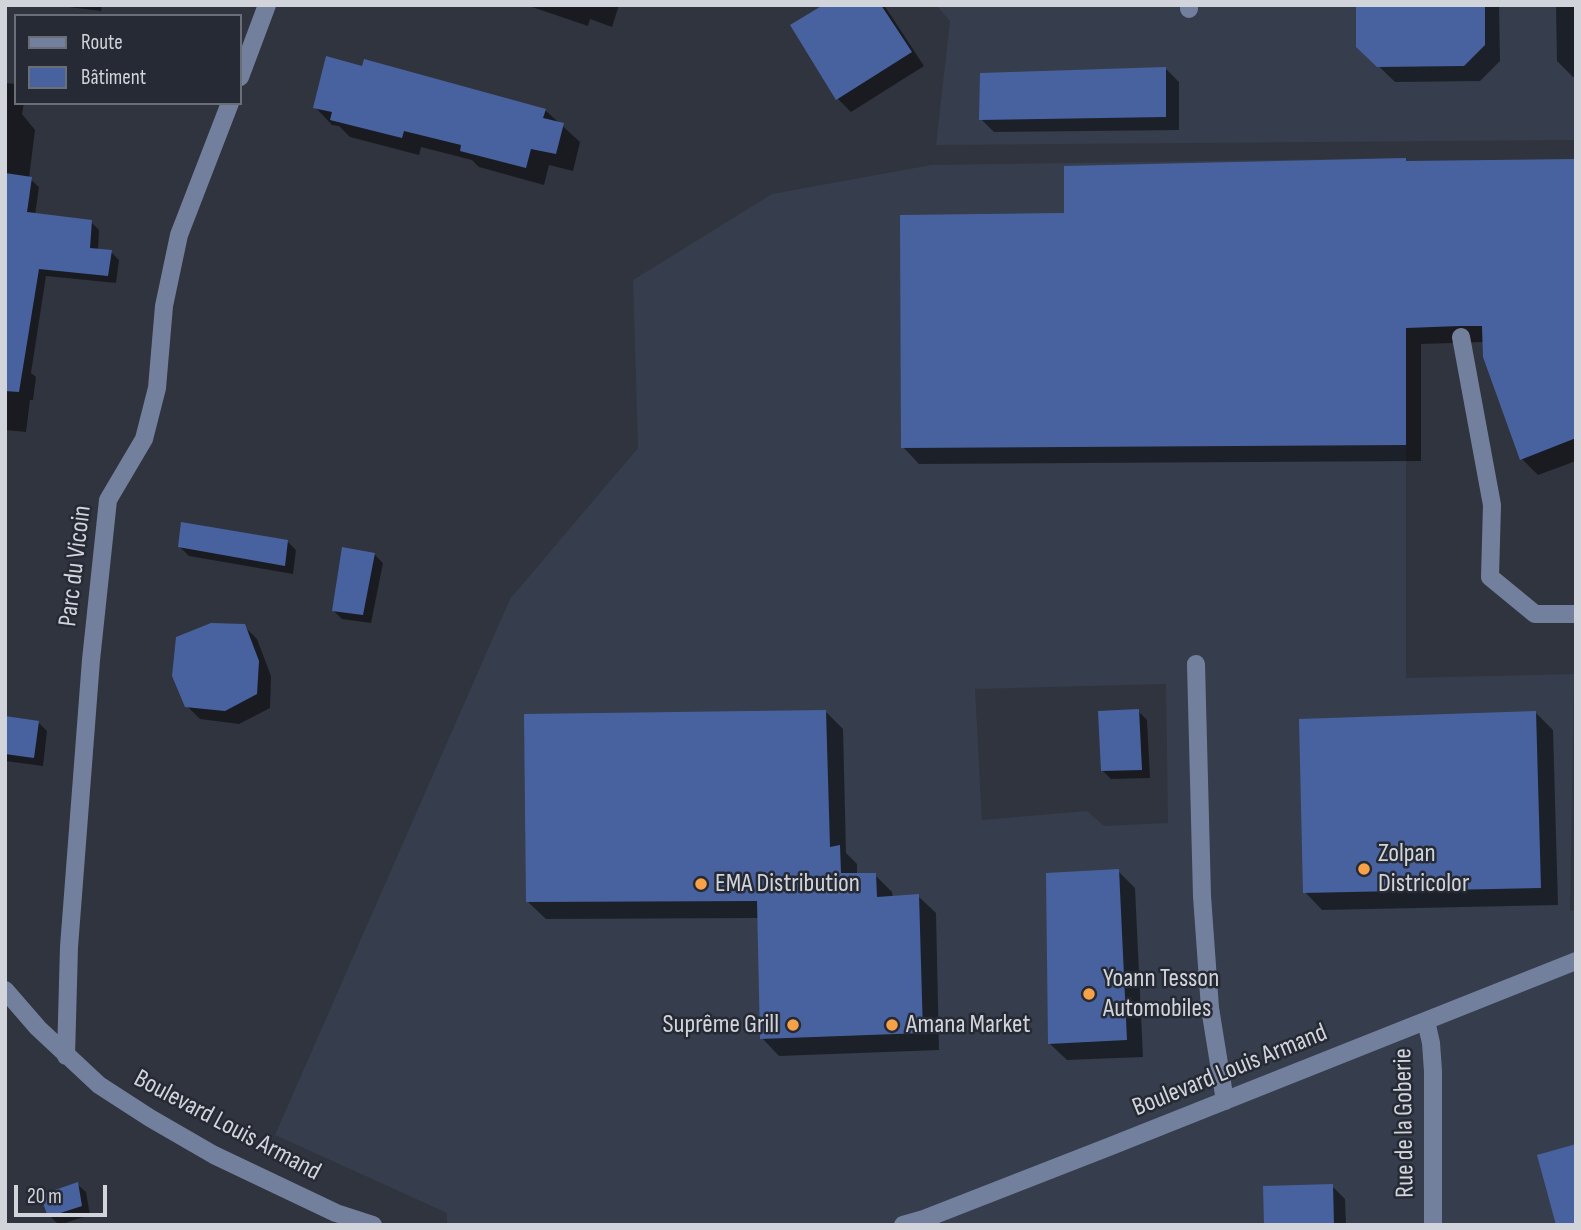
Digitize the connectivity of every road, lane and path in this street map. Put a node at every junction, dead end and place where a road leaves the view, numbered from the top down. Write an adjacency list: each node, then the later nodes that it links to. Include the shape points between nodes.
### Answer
1 (267, 5): 2 (street)
2 (242, 72)
3 (229, 105): 10 (street, Parc du Vicoin, via 179,235 164,306 157,388 144,439 108,500 85,728)
4 (1461, 337): 5 (street, via 1492,505 1490,577 1535,614)
5 (1576, 614)
6 (1196, 664): 11 (street, via 1202,896 1210,1008)
7 (1576, 961): 9 (street, Boulevard Louis Armand)
8 (5, 990): 10 (street, Boulevard Louis Armand)
9 (1426, 1021): 11 (street, Boulevard Louis Armand); 14 (street, Rue de la Goberie, via 1433,1071)
10 (66, 1056): 12 (street, Boulevard Louis Armand, via 99,1086 214,1155 336,1213)
11 (1225, 1101): 13 (street, Boulevard Louis Armand)
12 (373, 1225)
13 (903, 1225)
14 (1433, 1225)

